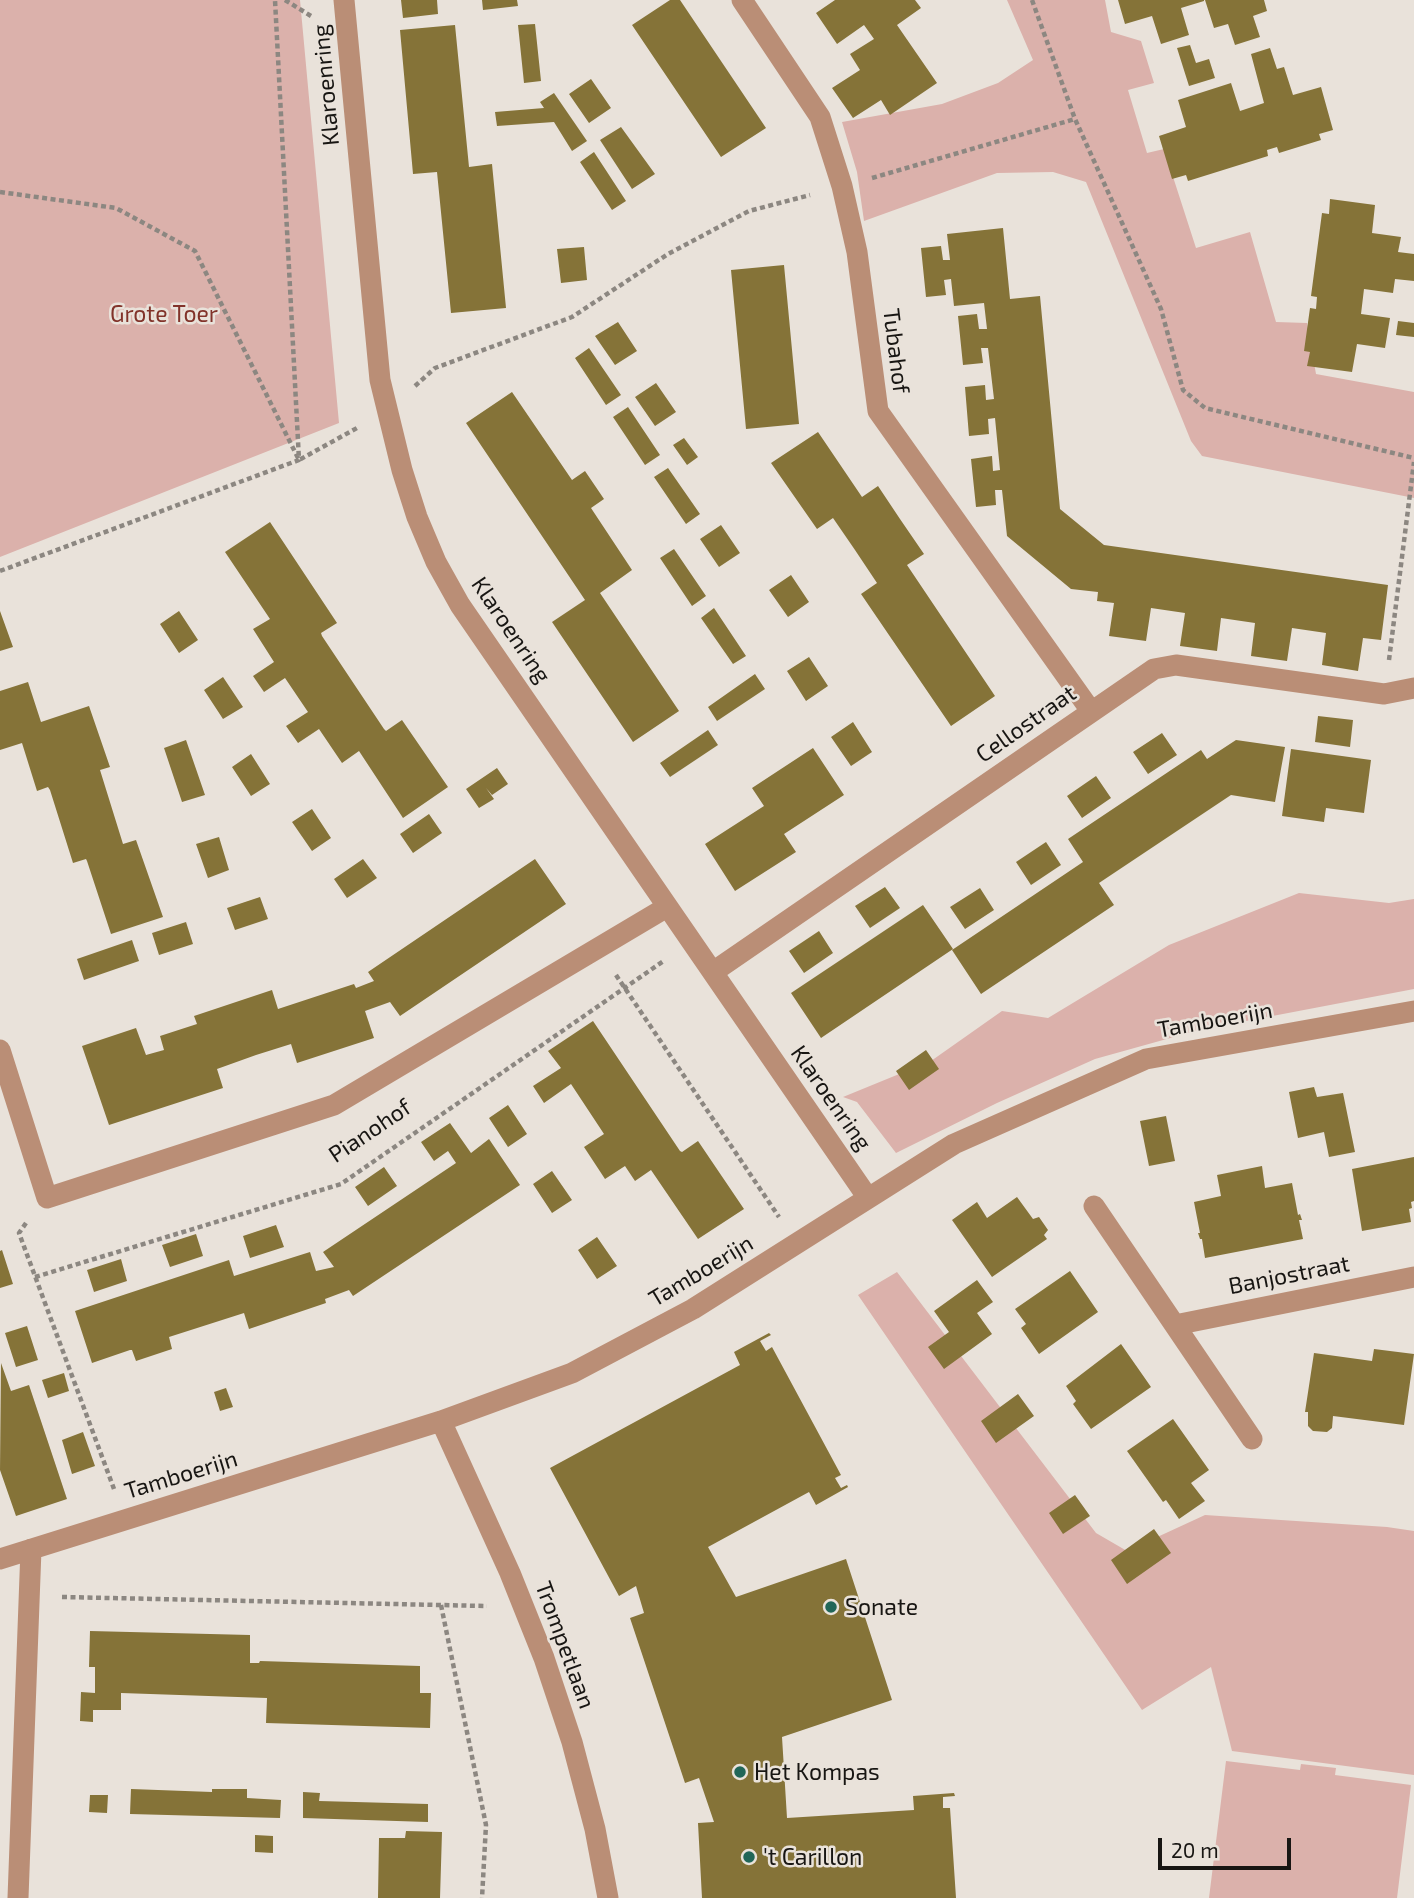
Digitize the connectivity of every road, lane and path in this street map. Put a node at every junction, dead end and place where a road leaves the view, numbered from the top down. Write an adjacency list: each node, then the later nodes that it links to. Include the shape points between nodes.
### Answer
1 (275, 0): 9 (path)
2 (344, 0): 8 (street, Klaroenring, via 380,380)
3 (742, 0): 6 (street, Tubahof, via 820,117)
4 (1032, 0): 5 (path)
5 (1074, 119): 6 (path); 10 (path, via 1161,309 1184,390 1205,408)
6 (842, 186): 8 (path, via 750,211 668,254 572,317 435,368); 14 (street, Tubahof, via 858,252 878,411)
7 (0, 192): 9 (path, via 116,208 195,251)
8 (387, 412): 9 (path); 15 (street, Klaroenring, via 417,517 454,594)
9 (299, 460): 11 (path)
10 (1414, 461): 13 (path)
11 (0, 571)
12 (1414, 688): 13 (street, Cellostraat)
13 (1384, 694): 14 (street, Cellostraat, via 1176,664 1154,669)
14 (1091, 711): 18 (street, Cellostraat)
15 (667, 907): 16 (street, Klaroenring); 17 (street, Pianohof)
16 (691, 942): 18 (street, Klaroenring); 19 (path, Pianohof)
17 (597, 948): 19 (path); 22 (street, Pianohof, via 334,1105)
18 (713, 972): 23 (street, Klaroenring)
19 (625, 988): 25 (path); 26 (path, Pianohof, via 341,1184)
20 (1414, 1011): 23 (street, Tamboerijn, via 1146,1059 954,1144)
21 (0, 1050): 22 (street)
22 (47, 1198): 26 (path, via 19,1233)
23 (868, 1198): 25 (street, Tamboerijn)
24 (1094, 1206): 28 (street)
25 (797, 1243): 29 (street, Tamboerijn, via 693,1309 572,1373)
26 (35, 1277): 31 (path)
27 (1414, 1277): 28 (street, Banjostraat)
28 (1175, 1325): 30 (street)
29 (441, 1421): 31 (street, Tamboerijn); 36 (street, Trompetlaan)
30 (1252, 1439)
31 (125, 1520): 32 (street, Tamboerijn)
32 (31, 1549): 33 (street, Tamboerijn); 34 (street)
33 (0, 1559)
34 (29, 1596): 35 (path); 37 (street)
35 (441, 1605): 36 (path); 38 (path, via 486,1825)
36 (524, 1607): 39 (street, Trompetlaan, via 572,1742)
37 (18, 1898)
38 (482, 1898)
39 (608, 1898)

